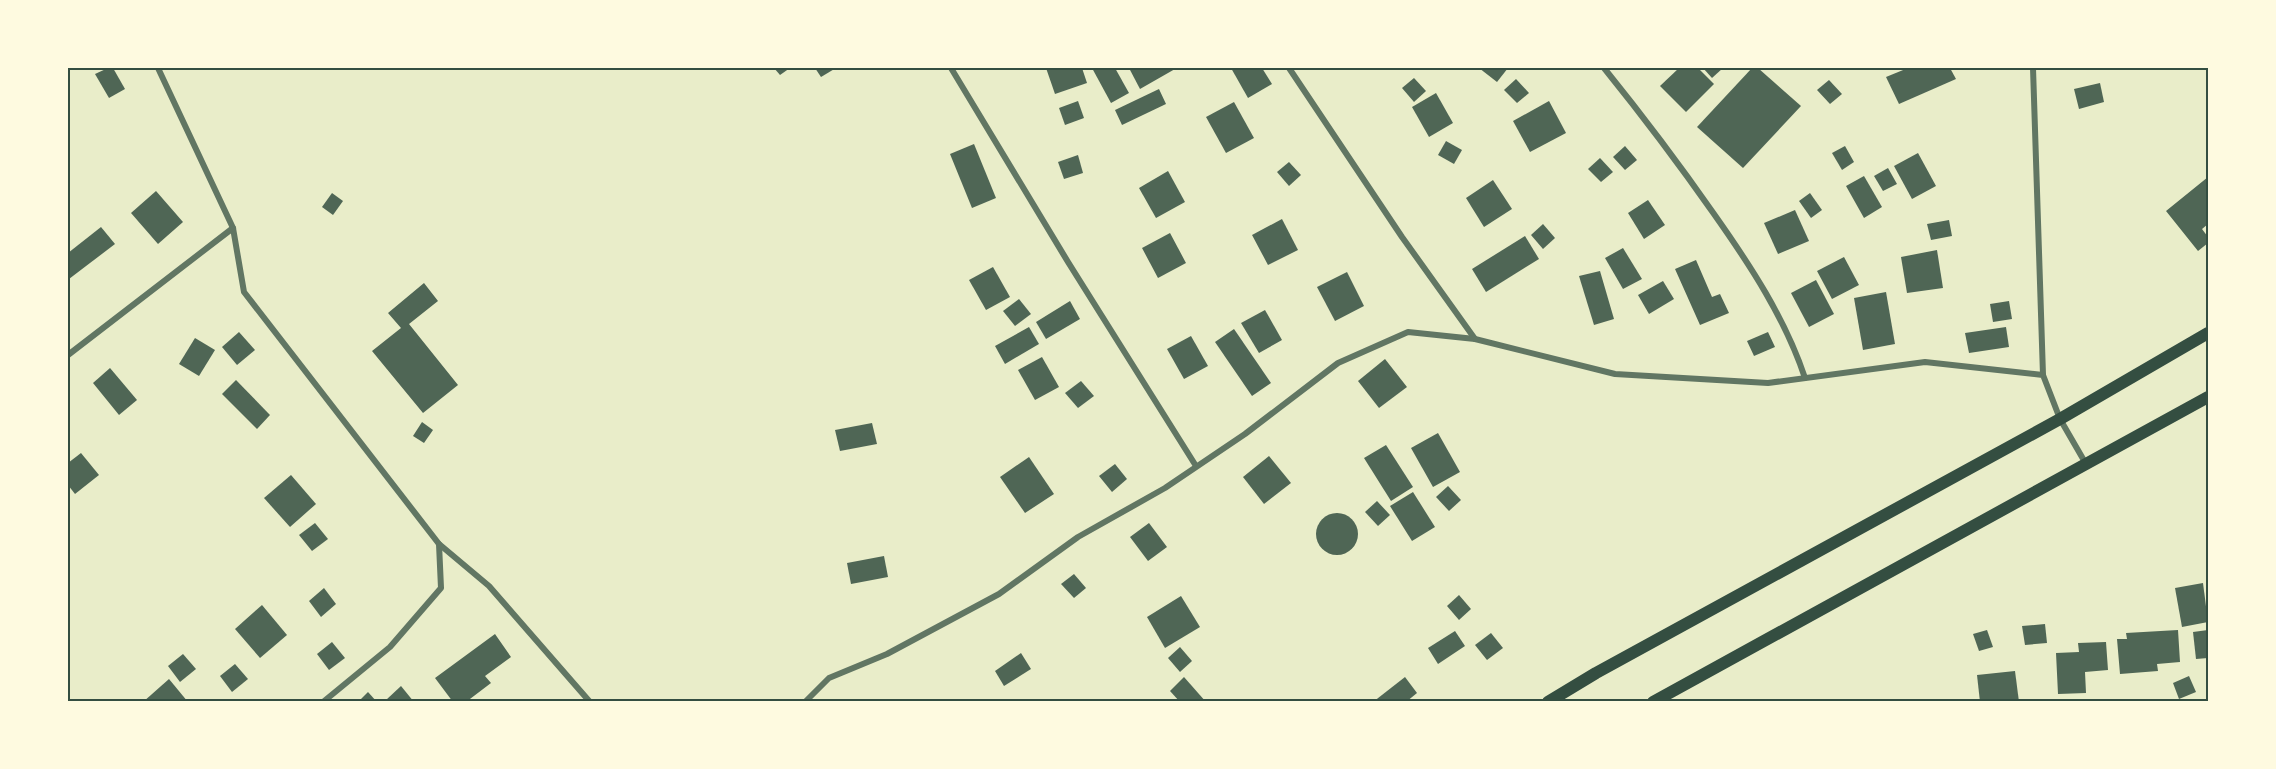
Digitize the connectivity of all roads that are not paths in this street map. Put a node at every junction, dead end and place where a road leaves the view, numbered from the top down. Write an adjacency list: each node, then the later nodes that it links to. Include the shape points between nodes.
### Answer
1 (158, 68): 6 (street)
2 (951, 68): 15 (street)
3 (1289, 68): 8 (street)
4 (1604, 68): 11 (street, via 1664,141 1745,259 1795,346)
5 (2033, 68): 10 (street)
6 (233, 228): 9 (street); 16 (street, via 244,292)
7 (2208, 333): 13 (main road)
8 (1475, 339): 11 (street, via 1615,374 1768,383); 15 (street, via 1408,332 1338,363)
9 (68, 355)
10 (2043, 375): 11 (street, via 1925,362); 13 (street)
11 (1805, 378)
12 (2208, 397): 14 (main road)
13 (2060, 419): 14 (street); 20 (main road)
14 (2086, 464): 21 (main road)
15 (1196, 466): 19 (street, via 1078,537 999,594 887,654 829,678)
16 (439, 544): 17 (street, via 441,588 390,647); 18 (street, via 489,586)
17 (323, 702)
18 (590, 702)
19 (805, 702)
20 (1548, 702)
21 (1653, 702)

